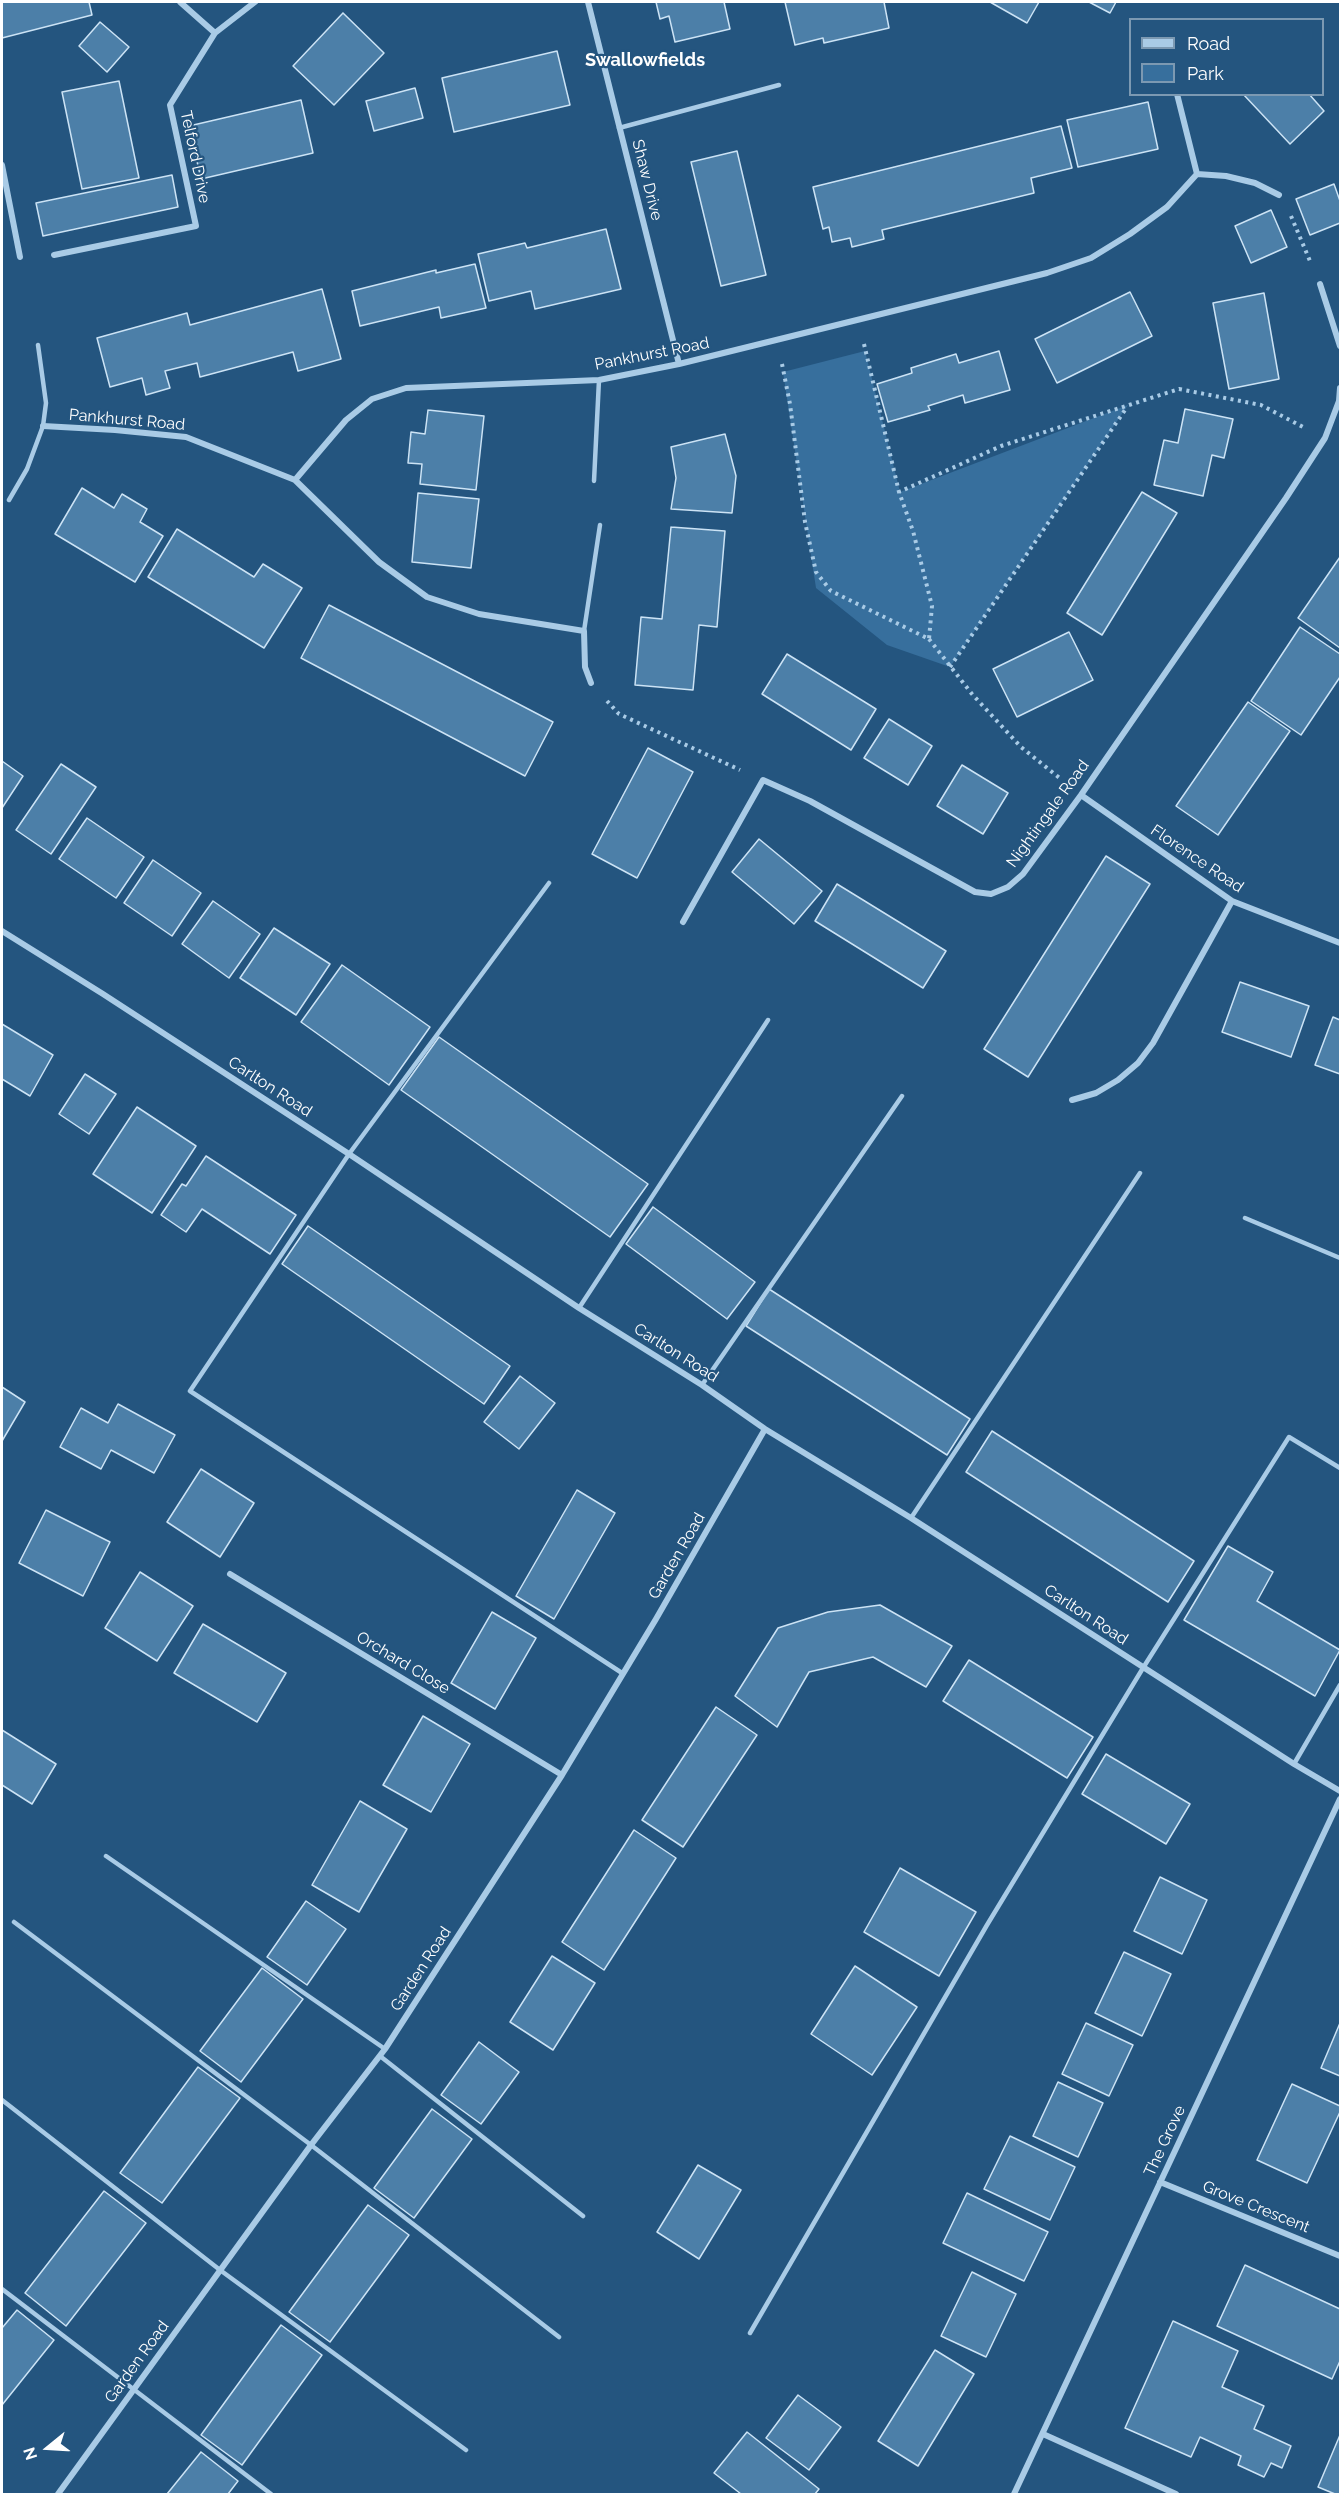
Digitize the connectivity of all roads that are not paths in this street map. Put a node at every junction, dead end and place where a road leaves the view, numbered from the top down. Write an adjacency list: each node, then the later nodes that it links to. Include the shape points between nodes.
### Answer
1 (180, 2): 4 (street)
2 (255, 2): 4 (street, Telford Drive)
3 (588, 2): 7 (street, Shaw Drive)
4 (215, 33): 11 (street, Telford Drive, via 170,105 196,226)
5 (779, 85): 7 (lane)
6 (1178, 96): 9 (street)
7 (619, 128): 16 (street, Shaw Drive)
8 (2, 165): 12 (street)
9 (1197, 174): 10 (street, via 1255,183); 16 (street, Pankhurst Road, via 1167,207 1090,258 1047,273)
10 (1279, 195)
11 (54, 255)
12 (20, 257)
13 (1320, 284): 15 (street)
14 (38, 345): 19 (lane, via 46,403)
15 (1341, 346)
16 (679, 364): 17 (street, Pankhurst Road)
17 (599, 380): 20 (street, Pankhurst Road, via 406,388 372,399 346,420); 21 (lane)
18 (1341, 388): 26 (street, Nightingale Road, via 1325,438)
19 (43, 426): 20 (street, Pankhurst Road, via 186,437); 22 (lane, via 27,469)
20 (295, 480): 24 (street, via 379,562 427,597 479,614)
21 (594, 481)
22 (9, 500)
23 (600, 525): 24 (lane)
24 (584, 631): 25 (street, via 585,667)
25 (591, 683)
26 (1081, 795): 28 (street, Florence Road); 29 (street, Nightingale Road, via 1023,874 1008,887 991,894 975,892 810,801 763,780)
27 (549, 883): 35 (lane)
28 (1232, 901): 31 (street, Florence Road); 34 (street, via 1138,1064 1096,1093)
29 (683, 922)
30 (2, 931): 35 (street, Carlton Road)
31 (1341, 943)
32 (768, 1020): 39 (lane)
33 (902, 1096): 40 (lane)
34 (1072, 1100)
35 (349, 1154): 39 (street, Carlton Road); 46 (lane, via 190,1391)
36 (1140, 1173): 43 (lane)
37 (1245, 1218): 38 (lane)
38 (1341, 1258)
39 (579, 1308): 40 (street, Carlton Road)
40 (702, 1385): 41 (street, Carlton Road)
41 (765, 1429): 43 (street, Carlton Road); 46 (street, Garden Road)
42 (1341, 1468): 45 (lane, via 1289,1437)
43 (910, 1518): 45 (street, Carlton Road)
44 (230, 1574): 49 (street, Orchard Close)
45 (1143, 1668): 48 (street, Carlton Road); 63 (lane, via 987,1925)
46 (622, 1673): 49 (street, Garden Road)
47 (1341, 1685): 48 (lane)
48 (1294, 1764): 50 (street, Carlton Road)
49 (562, 1775): 54 (street, Garden Road)
50 (1341, 1791)
51 (1341, 1799): 58 (street, The Grove)
52 (106, 1856): 54 (lane)
53 (14, 1922): 57 (lane)
54 (385, 2049): 55 (street, Garden Road)
55 (380, 2056): 57 (street, Garden Road); 59 (lane)
56 (2, 2100): 61 (lane)
57 (311, 2145): 61 (street, Garden Road); 64 (lane)
58 (1160, 2182): 60 (street, Grove Crescent); 66 (street, The Grove)
59 (583, 2216)
60 (1341, 2256)
61 (220, 2270): 65 (street, Garden Road); 67 (lane)
62 (2, 2289): 65 (lane)
63 (750, 2333)
64 (560, 2337)
65 (133, 2390): 68 (street, Garden Road); 69 (lane)
66 (1043, 2434): 70 (street, The Grove); 71 (street)
67 (466, 2450)
68 (58, 2494)
69 (271, 2494)
70 (1014, 2494)
71 (1176, 2494)

